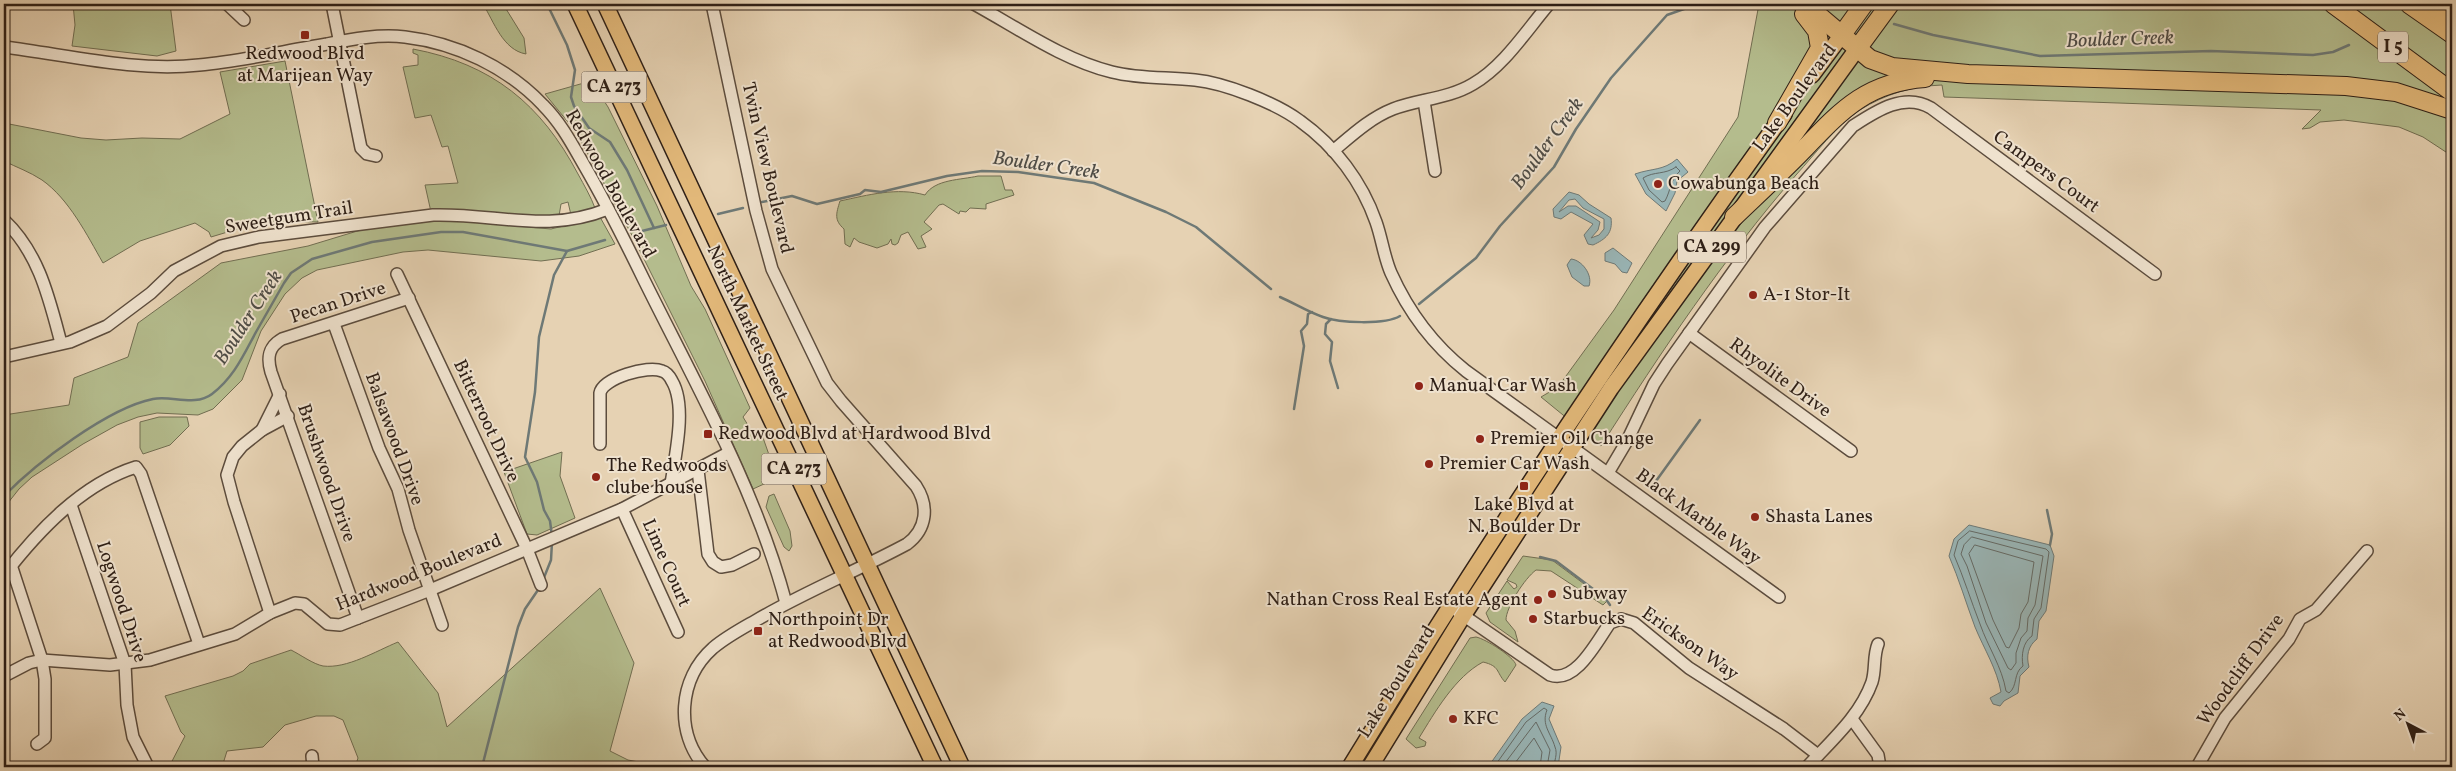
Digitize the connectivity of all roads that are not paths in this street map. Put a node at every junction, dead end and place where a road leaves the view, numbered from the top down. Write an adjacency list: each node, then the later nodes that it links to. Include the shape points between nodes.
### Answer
1 (227, 4): 15 (street)
2 (332, 4): 19 (street)
3 (575, 4): 59 (main road, North Market Street / CA 273)
4 (605, 4): 57 (main road, North Market Street / CA 273)
5 (715, 4): 57 (street, Twin View Boulevard, via 756,210 772,269 827,383 916,486 923,500 924,522 914,539)
6 (974, 4): 27 (street, Black Marble Way, via 1096,68 1141,78 1196,80 1255,97 1300,121)
7 (1550, 4): 24 (street, via 1485,77 1444,97)
8 (1795, 4): 26 (highway, via 1817,30 1820,48)
9 (1805, 4): 18 (highway)
10 (1864, 4): 18 (highway, Lake Boulevard / CA 299)
11 (1890, 4): 21 (highway, Lake Boulevard / CA 299)
12 (2333, 4): 23 (highway, I 5)
13 (2409, 4): 17 (highway, I 5)
14 (2432, 4): 16 (highway)
15 (244, 20)
16 (2452, 23)
17 (2452, 34)
18 (1841, 36): 21 (highway); 26 (main road, Lake Boulevard / CA 299)
19 (340, 41): 20 (street, Redwood Boulevard, via 212,64 169,67); 28 (street, via 361,148); 30 (street, Redwood Boulevard, via 383,36 428,41 477,58 510,77 537,99 559,124)
20 (4, 47)
21 (1857, 49): 22 (highway, via 1884,66); 31 (main road, Lake Boulevard / CA 299)
22 (1968, 74): 25 (highway, via 2346,86 2396,92); 31 (highway, via 1906,80 1857,100 1831,120)
23 (2452, 92)
24 (1424, 101): 27 (street, via 1384,113); 29 (street)
25 (2452, 110)
26 (1777, 124): 44 (main road, Lake Boulevard / CA 299)
27 (1333, 151): 44 (street, Black Marble Way, via 1367,198 1390,271 1417,321 1452,359)
28 (376, 156)
29 (1435, 171)
30 (608, 209): 39 (street, Sweetgum Trail, via 551,223 460,214 432,215 259,237 221,246 174,270 107,326); 48 (street, Redwood Boulevard)
31 (1734, 217): 46 (main road, Lake Boulevard / CA 299)
32 (4, 220): 39 (street, via 24,243 47,288)
33 (397, 274): 35 (street, Bitterroot Drive)
34 (2155, 274): 37 (street, Campers Court, via 1931,108 1914,101 1902,102 1867,117 1848,131 1772,219)
35 (409, 298): 36 (street, Pecan Drive); 54 (street, Bitterroot Drive)
36 (334, 324): 38 (street, Pecan Drive); 61 (street, Balsawood Drive, via 379,448 398,489)
37 (1689, 333): 47 (street, Rhyolite Drive); 50 (street, via 1654,384)
38 (278, 342): 41 (street, Brushwood Drive, via 271,349 268,360)
39 (61, 343): 40 (street, Sweetgum Trail)
40 (4, 357)
41 (280, 394): 42 (street, Brushwood Drive); 43 (street)
42 (288, 416): 43 (street); 66 (street, Brushwood Drive)
43 (262, 430): 65 (street, via 242,446 230,463 227,475)
44 (1559, 438): 46 (street, Black Marble Way); 64 (main road, Lake Boulevard / CA 299)
45 (600, 444): 51 (street, via 600,393 603,386 608,381 640,372 663,371 672,380 679,402)
46 (1571, 448): 50 (street, Black Marble Way); 64 (main road, Lake Boulevard / CA 299)
47 (1851, 451)
48 (728, 453): 49 (street, Hardwood Boulevard); 63 (street, Redwood Boulevard, via 763,529)
49 (698, 470): 51 (street, Hardwood Boulevard); 56 (street, via 708,554 713,562 720,567 728,566)
50 (1608, 473): 62 (street, Black Marble Way)
51 (672, 484): 53 (street, Hardwood Boulevard)
52 (70, 505): 58 (street, via 41,531); 69 (street, via 116,473 136,467); 72 (street, Logwood Drive)
53 (622, 509): 54 (street, Hardwood Boulevard); 68 (street, Lime Court)
54 (527, 549): 60 (street, Bitterroot Drive); 61 (street, Hardwood Boulevard)
55 (2367, 552): 85 (street, Woodcliff Drive, via 2316,610 2300,619 2289,639 2225,718)
56 (754, 554)
57 (868, 564): 59 (street, Twin View Boulevard); 80 (main road, North Market Street / CA 273)
58 (7, 570): 71 (street)
59 (844, 576): 63 (street, Twin View Boulevard); 79 (main road, North Market Street / CA 273)
60 (540, 585)
61 (430, 590): 66 (street, Hardwood Boulevard); 67 (street, Balsawood Drive)
62 (1779, 598)
63 (786, 604): 78 (street, Twin View Boulevard, via 722,642 709,652 694,673 686,698 686,734)
64 (1457, 611): 76 (street, Erickson Way, via 1550,675 1558,677 1573,671 1610,623 1628,620 1689,668 1784,728); 81 (main road, Lake Boulevard / CA 299); 82 (main road, Lake Boulevard / CA 299)
65 (270, 613): 66 (street, Hardwood Boulevard, via 300,603 328,624 340,625); 69 (street, Hardwood Boulevard, via 235,634)
66 (358, 618)
67 (442, 624)
68 (678, 632)
69 (199, 644): 72 (street, Hardwood Boulevard, via 150,660)
70 (1878, 644): 74 (street, via 1872,681)
71 (42, 660): 72 (street, Hardwood Boulevard); 73 (street, Hardwood Boulevard, via 23,665); 75 (street, via 45,738)
72 (125, 664): 77 (street, Logwood Drive, via 133,737)
73 (4, 676)
74 (1852, 719): 76 (street); 84 (street, via 1878,755)
75 (37, 744)
76 (1818, 755): 83 (street)
77 (148, 767)
78 (705, 767)
79 (935, 767)
80 (962, 767)
81 (1350, 767)
82 (1370, 767)
83 (1807, 767)
84 (1880, 767)
85 (2197, 767)

